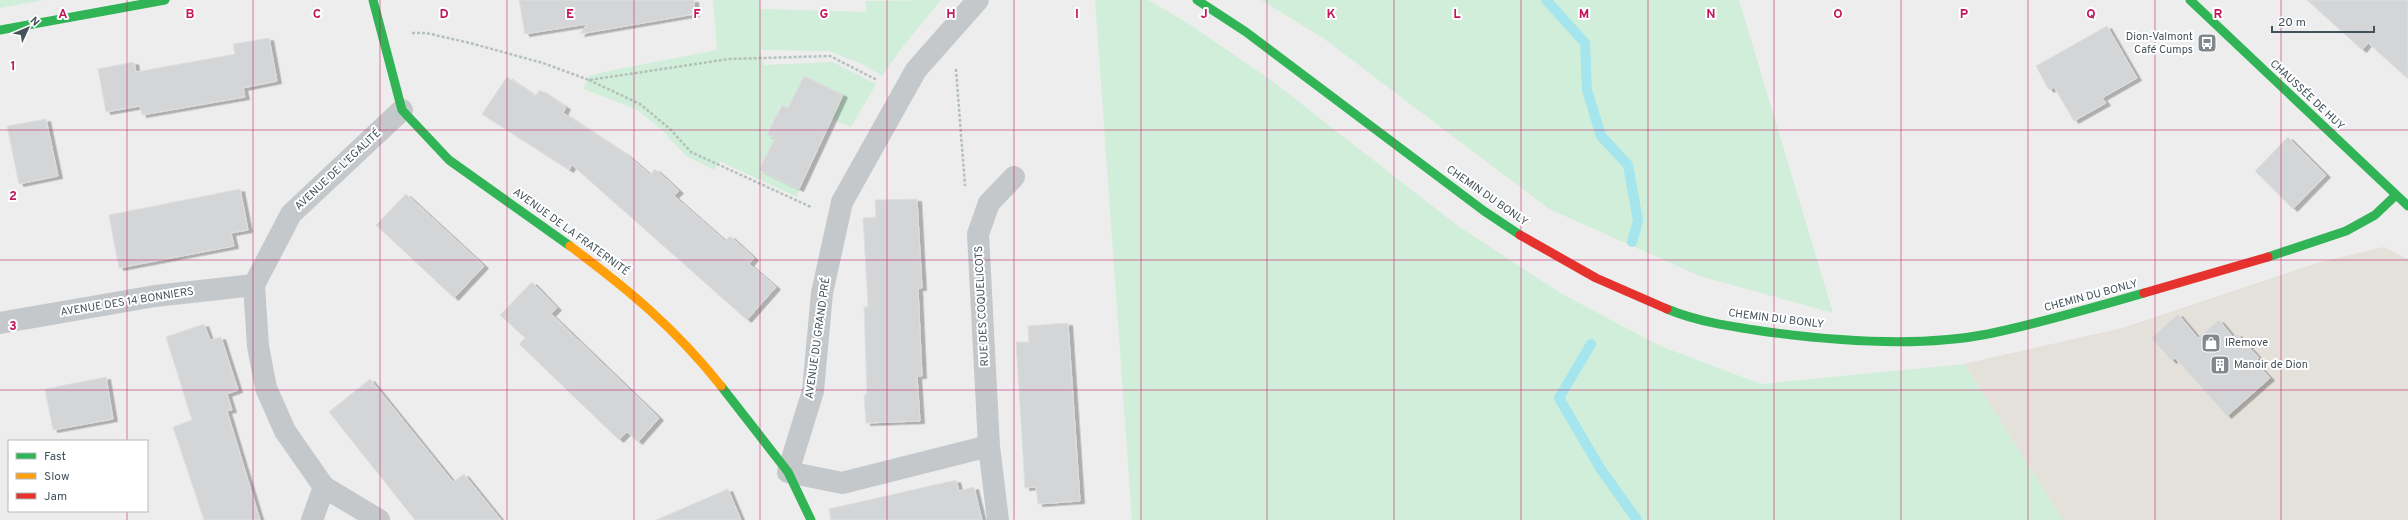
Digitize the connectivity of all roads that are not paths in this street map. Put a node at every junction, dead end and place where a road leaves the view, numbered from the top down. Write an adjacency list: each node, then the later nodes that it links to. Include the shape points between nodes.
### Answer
1 (165, 0): 6 (street)
2 (373, 0): 7 (street, AVENUE DE LA FRATERNITÉ)
3 (978, 0): 14 (street, AVENUE DU GRAND PRÉ, via 916,70 842,202 822,293 813,391)
4 (1197, 0): 9 (street, CHEMIN DU BONLY, via 1246,32 1484,211 1538,246 1596,278 1677,313 1734,327 1804,337 1916,341 1987,334 2079,312 2260,260 2346,231 2375,215)
5 (2190, 0): 9 (street, CHAUSSÉE DE HUY)
6 (0, 30)
7 (402, 110): 11 (street, AVENUE DE L'EGALITÉ, via 291,214); 14 (street, AVENUE DE LA FRATERNITÉ, via 450,160 621,284 666,323 705,366)
8 (1014, 178): 13 (street, RUE DES COQUELICOTS, via 989,203 978,234)
9 (2396, 195): 10 (street, CHAUSSÉE DE HUY)
10 (2408, 206)
11 (254, 285): 12 (street, AVENUE DES 14 BONNIERS, via 155,296); 15 (street, via 258,346 266,388 285,431)
12 (0, 323)
13 (989, 446): 14 (street, via 842,482); 19 (street, RUE DES COQUELICOTS)
14 (788, 472): 18 (street)
15 (324, 487): 16 (street); 17 (street)
16 (312, 520)
17 (378, 520)
18 (811, 520)
19 (998, 520)

